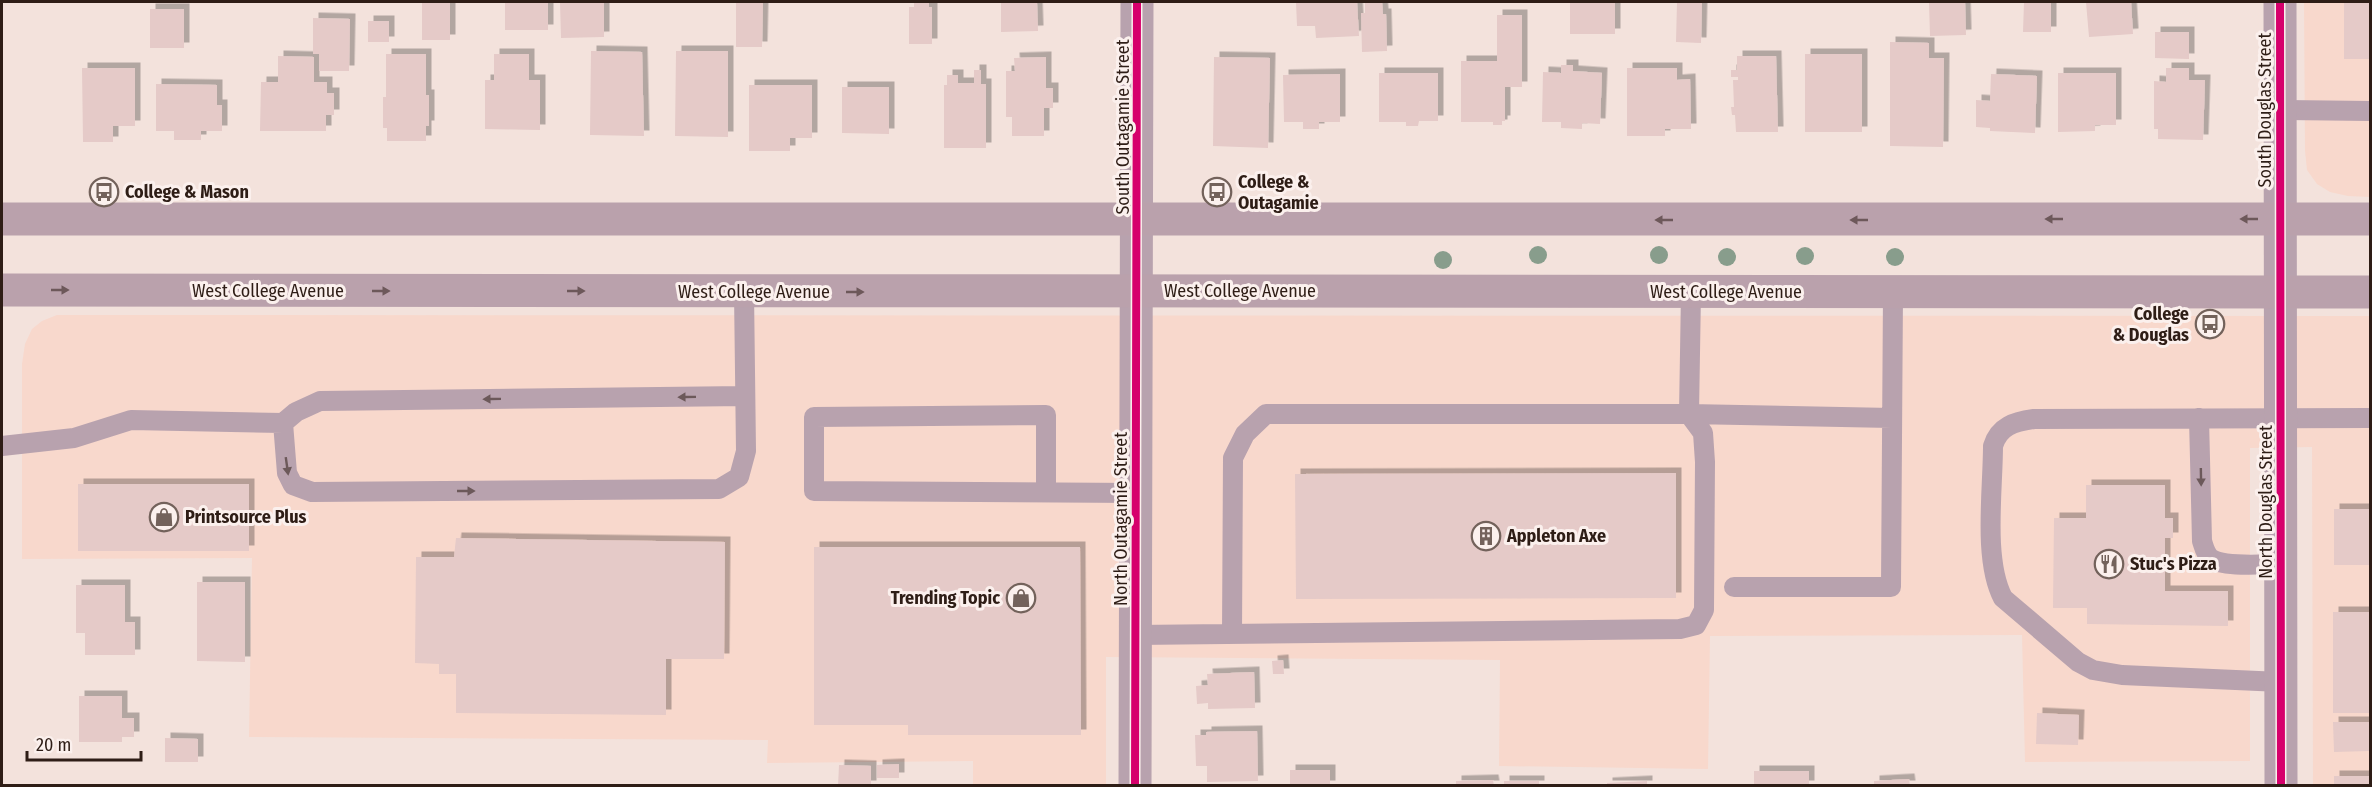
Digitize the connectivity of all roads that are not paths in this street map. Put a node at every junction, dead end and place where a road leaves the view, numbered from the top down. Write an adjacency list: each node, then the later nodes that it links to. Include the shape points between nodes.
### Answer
1 (1137, 2): 8 (street, South Outagamie Street)
2 (2280, 2): 3 (street, South Douglas Street)
3 (2279, 110): 4 (lane); 6 (street, South Douglas Street)
4 (2370, 111)
5 (2, 219): 8 (main road)
6 (2281, 219): 7 (main road); 8 (main road, one-way to 8); 14 (street, North Douglas Street)
7 (2370, 219)
8 (1138, 220): 9 (street, South Outagamie Street)
9 (1138, 253): 11 (street, North Outagamie Street)
10 (2, 290): 12 (main road, West College Avenue, one-way to 12)
11 (1137, 291): 12 (main road, West College Avenue, one-way to 11); 13 (main road, West College Avenue); 26 (street, North Outagamie Street)
12 (744, 292): 17 (lane)
13 (1691, 292): 16 (main road, West College Avenue); 18 (lane)
14 (2281, 292): 15 (main road, West College Avenue); 16 (main road, West College Avenue); 21 (street, North Douglas Street)
15 (2370, 292)
16 (1893, 293): 19 (lane)
17 (745, 396): 23 (lane, one-way to 23, via 320,401); 23 (lane, one-way to 17, via 286,473 293,485 312,492 719,489 739,477 746,451)
18 (1689, 414): 19 (lane); 29 (lane, via 1266,414 1245,434 1233,458); 29 (lane, via 1703,433 1705,462 1704,610 1696,625 1680,629)
19 (1892, 418): 28 (lane, via 1891,587)
20 (2199, 418): 21 (lane); 27 (lane, one-way to 27, via 2205,551 2223,563); 31 (lane, via 2034,419 2015,422 1996,435 1991,531 1996,585 2003,598 2078,662 2093,670 2122,675)
21 (2281, 418): 22 (lane); 27 (street, North Douglas Street)
22 (2370, 418)
23 (283, 423): 24 (lane, via 130,420 74,438)
24 (2, 446)
25 (1046, 492): 25 (lane, via 814,491 814,417 1046,415); 26 (lane)
26 (1137, 493): 30 (street, North Outagamie Street)
27 (2281, 564): 31 (street, North Douglas Street)
28 (1734, 587)
29 (1232, 634): 30 (lane)
30 (1136, 635): 32 (street, North Outagamie Street)
31 (2281, 682): 33 (street, North Douglas Street)
32 (1135, 786)
33 (2281, 786)

